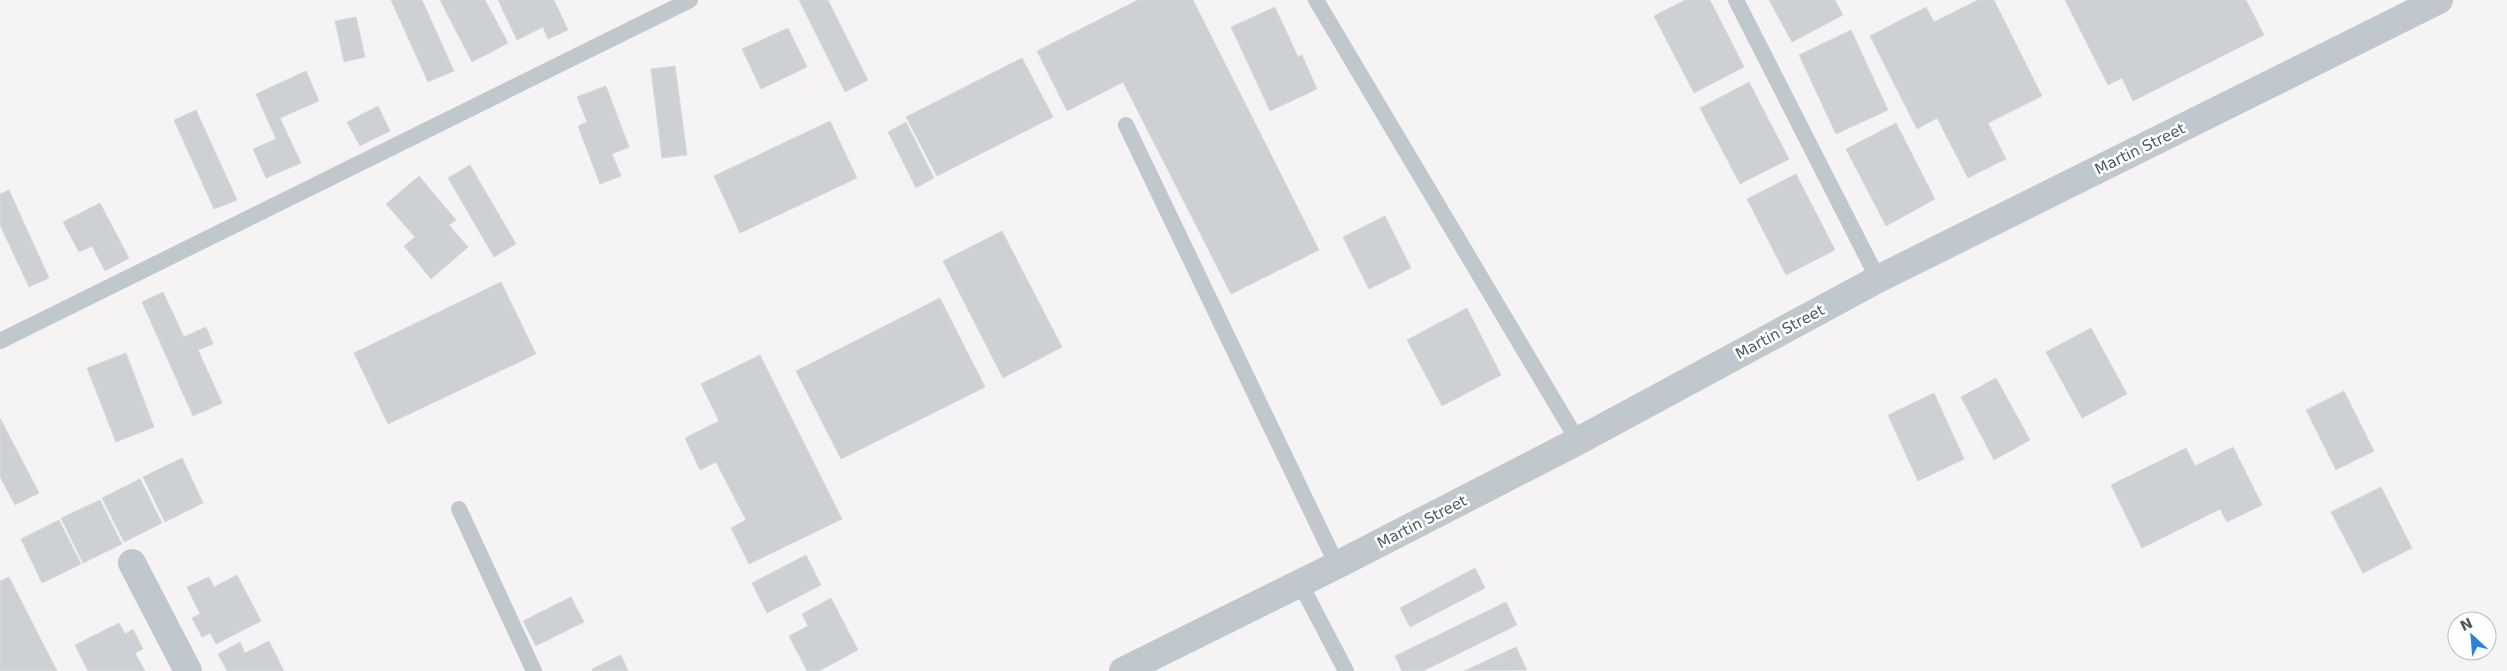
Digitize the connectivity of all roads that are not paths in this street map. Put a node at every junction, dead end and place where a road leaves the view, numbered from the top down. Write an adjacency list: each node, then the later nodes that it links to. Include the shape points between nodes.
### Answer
1 (690, 0): 7 (lane)
2 (1316, 0): 8 (lane)
3 (1736, 0): 6 (lane)
4 (2435, 1): 6 (street, Martin Street)
5 (1126, 125): 11 (lane)
6 (1878, 279): 8 (street, Martin Street)
7 (0, 341)
8 (1578, 441): 11 (street, Martin Street)
9 (459, 509): 14 (lane)
10 (132, 563): 13 (street)
11 (1337, 565): 12 (street, Martin Street)
12 (1300, 583): 15 (street, Martin Street); 16 (lane)
13 (188, 671)
14 (534, 671)
15 (1123, 671)
16 (1346, 671)

